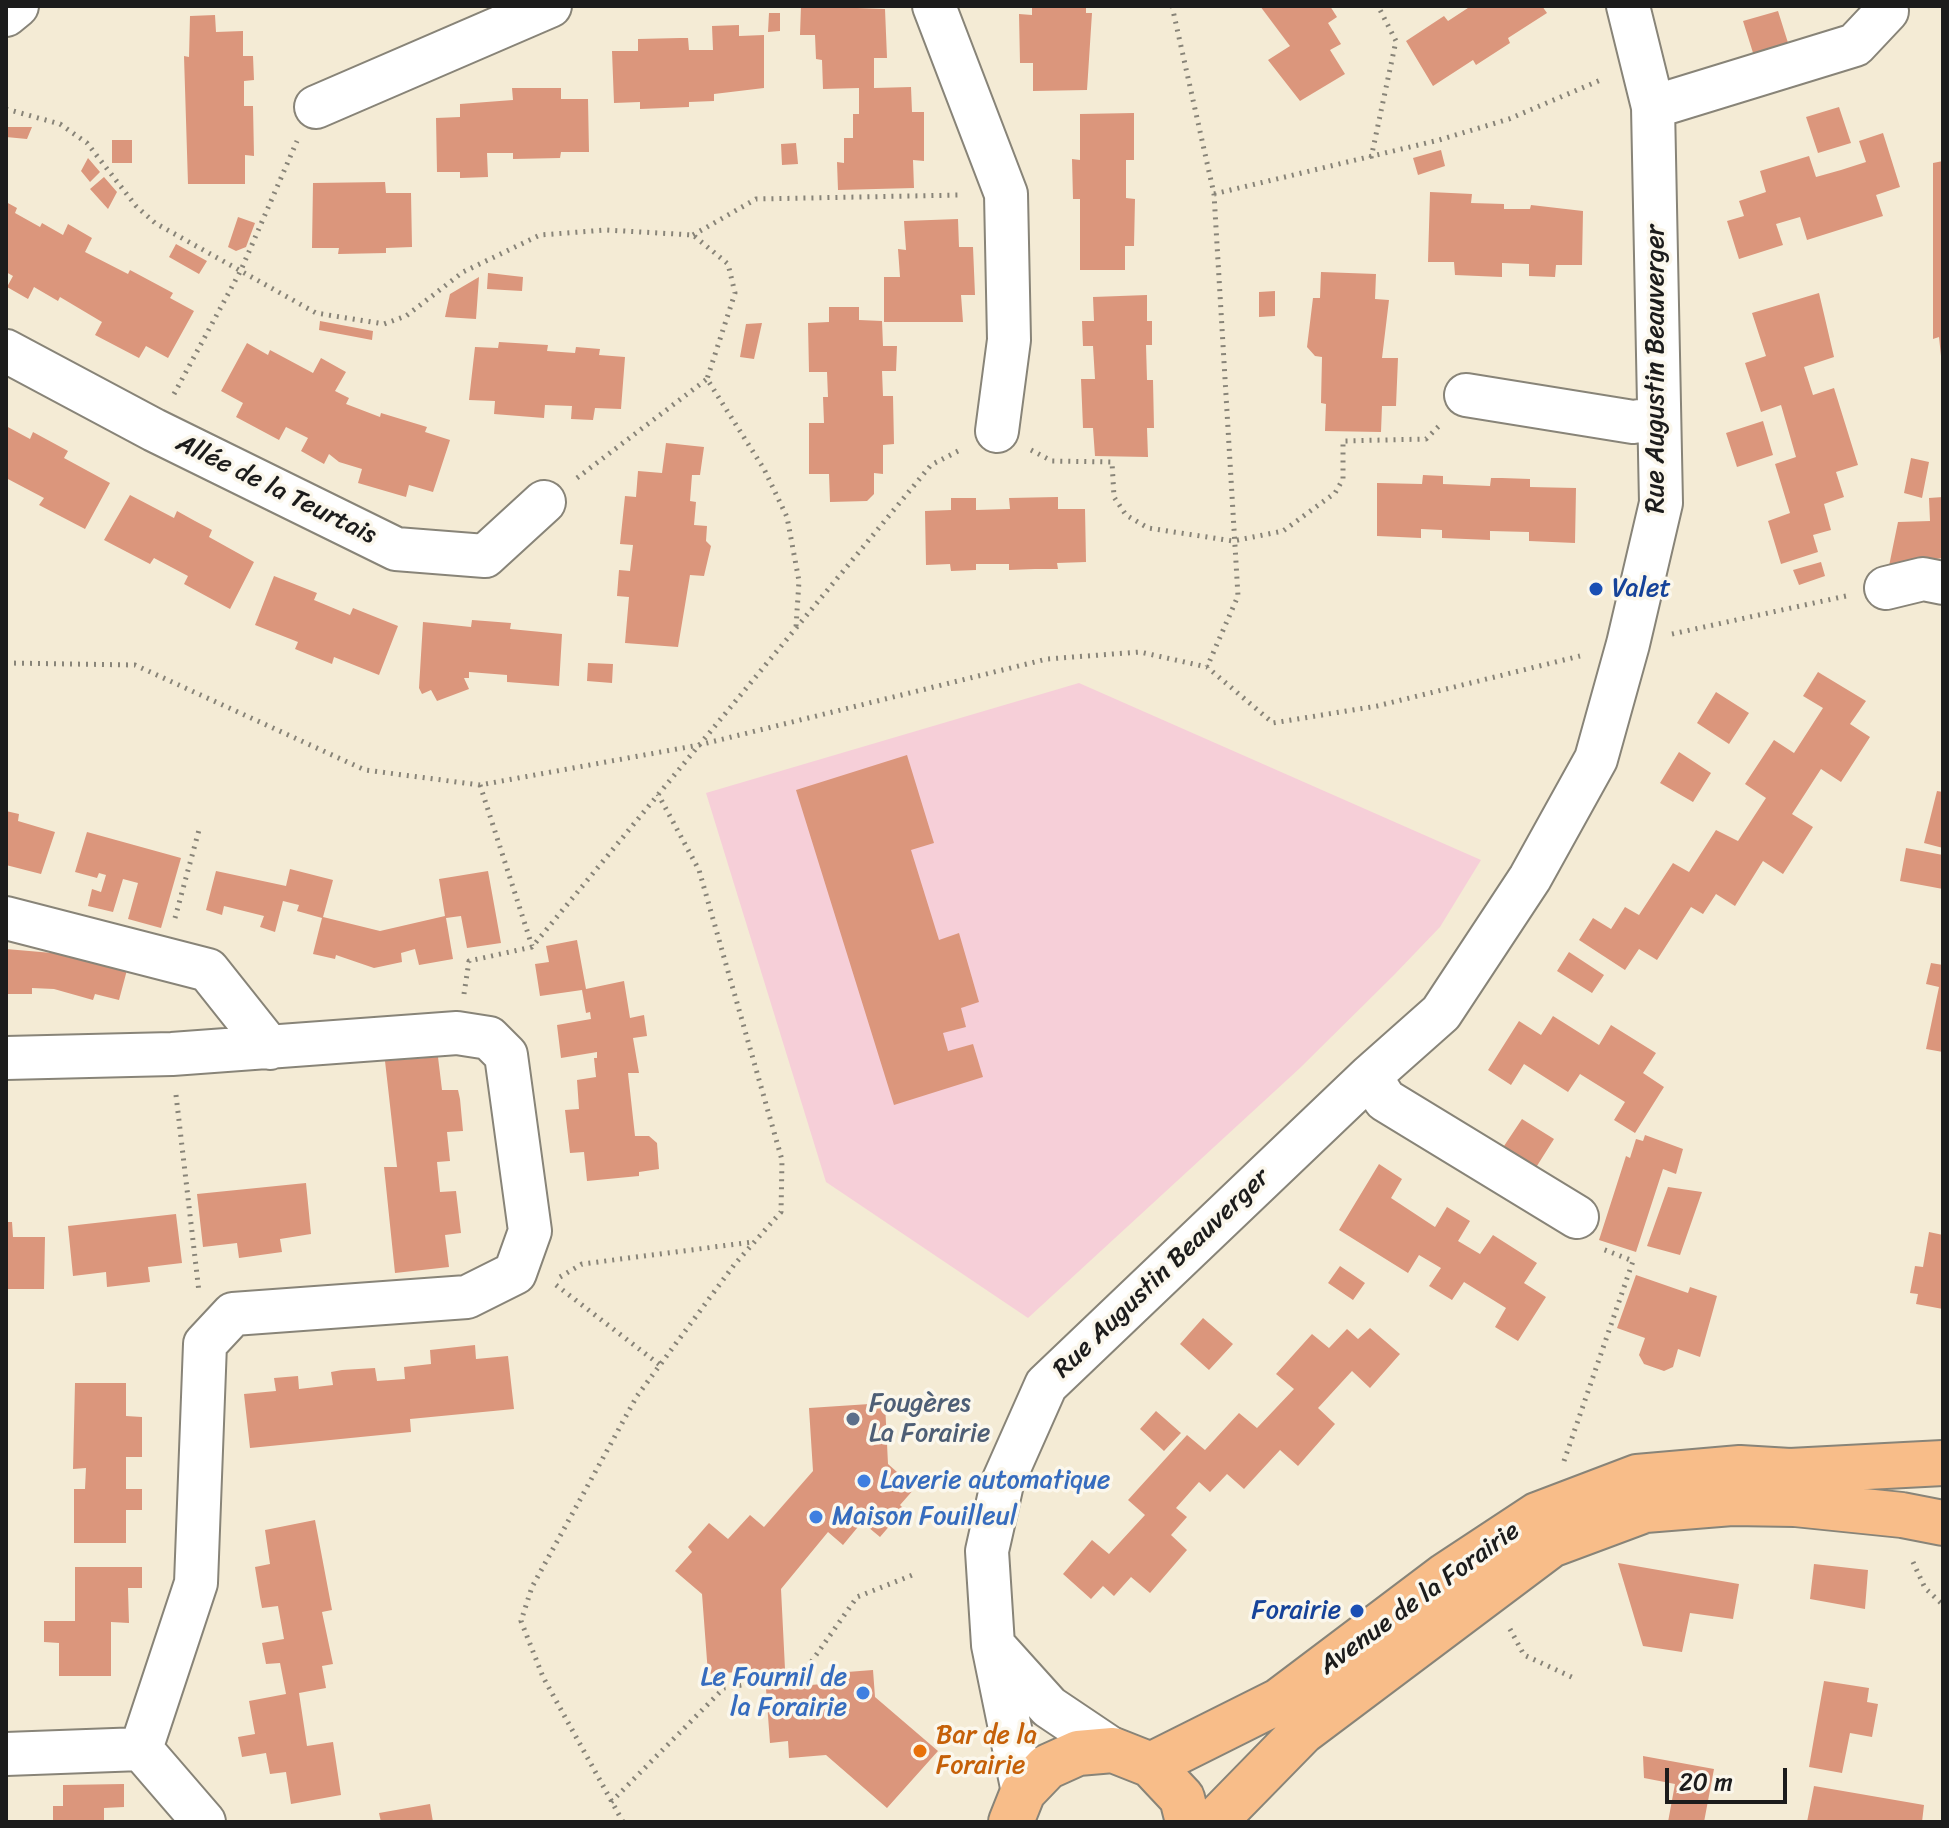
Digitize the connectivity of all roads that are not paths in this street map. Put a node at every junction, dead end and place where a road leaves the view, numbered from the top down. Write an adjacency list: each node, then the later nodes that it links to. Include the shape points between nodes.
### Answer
1 (17, 6): 6 (street)
2 (550, 6): 7 (street)
3 (934, 6): 12 (street, via 1006,194 1009,340)
4 (1628, 6): 8 (street, Rue Augustin Beauverger)
5 (1887, 11): 8 (street, via 1855,45)
6 (6, 15)
7 (316, 107)
8 (1653, 107): 11 (street, Rue Augustin Beauverger)
9 (6, 351): 13 (street, Allée de la Teurtais, via 396,549 485,556)
10 (1466, 395): 11 (street, via 1633,422)
11 (1659, 418): 19 (street, Rue Augustin Beauverger, via 1661,503 1596,759 1530,878 1441,1013)
12 (997, 431)
13 (544, 502)
14 (1943, 583): 15 (street, via 1923,579)
15 (1886, 588)
16 (6, 918): 17 (street, via 208,970)
17 (270, 1048): 18 (street); 24 (street, via 457,1033 489,1038 506,1055 530,1231 515,1273 467,1297 233,1314 205,1344 196,1583)
18 (6, 1058)
19 (1370, 1076): 20 (street, via 1385,1100); 23 (street, Rue Augustin Beauverger, via 1046,1385 1002,1484 987,1551)
20 (1577, 1217)
21 (1943, 1463): 26 (main road, Avenue de la Forairie, via 1790,1471 1740,1468 1637,1477 1537,1515 1446,1575 1279,1701)
22 (1943, 1523): 30 (main road, Avenue de la Forairie, via 1795,1504 1732,1503 1645,1510 1551,1545 1302,1732)
23 (993, 1645): 26 (street, via 1049,1707); 27 (street, Rue Augustin Beauverger)
24 (141, 1749): 25 (street); 28 (street)
25 (6, 1754)
26 (1132, 1758): 27 (main road, Avenue de la Forairie, via 1078,1753 1047,1767); 29 (main road, via 1182,1798)
27 (1017, 1807)
28 (204, 1822)
29 (1188, 1822)
30 (1214, 1822)

